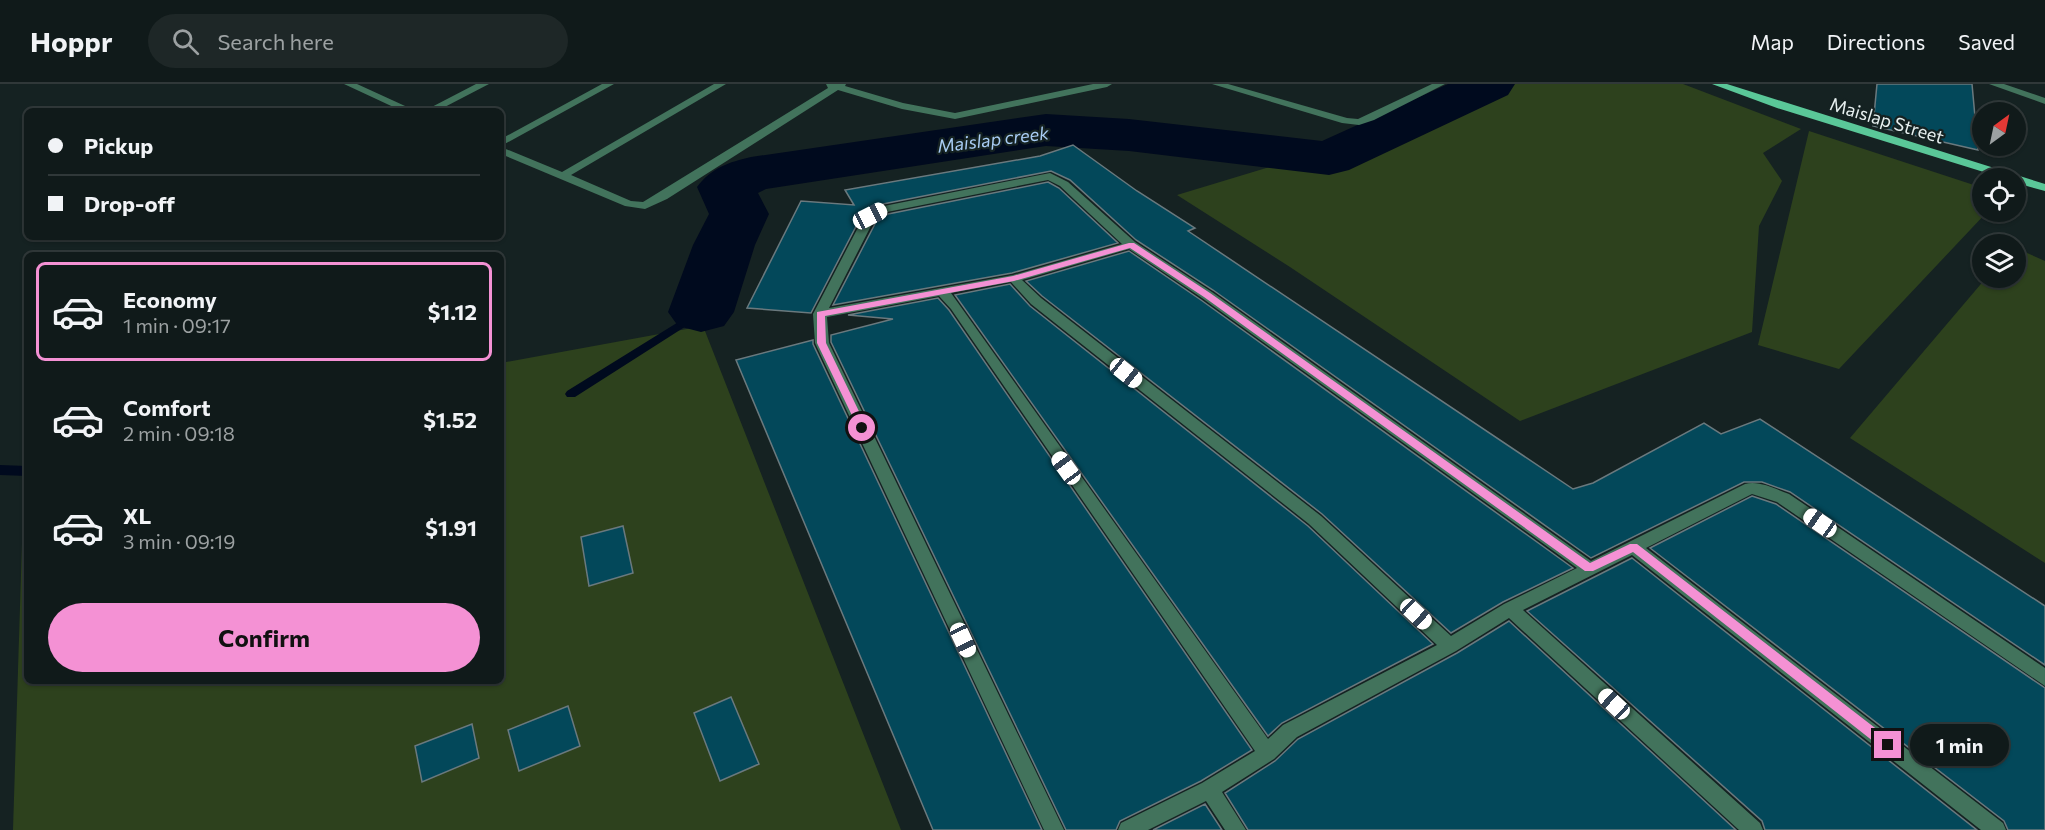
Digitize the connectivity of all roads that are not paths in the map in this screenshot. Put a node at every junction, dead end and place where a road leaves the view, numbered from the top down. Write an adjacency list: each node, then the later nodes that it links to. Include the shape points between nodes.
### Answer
1 (351, 84): 14 (street)
2 (484, 84): 15 (street)
3 (609, 84): 16 (street)
4 (721, 84): 19 (street)
5 (1047, 84): 12 (street)
6 (1107, 84): 12 (street)
7 (1217, 84): 8 (street, via 1359,122)
8 (1440, 84)
9 (1717, 84): 18 (main road, Maislap Street)
10 (1994, 84): 13 (street)
11 (835, 85): 12 (street, via 902,106 955,116); 19 (street, via 645,206 629,204)
12 (1073, 91)
13 (2045, 101)
14 (404, 108)
15 (435, 108)
16 (504, 141)
17 (504, 151): 19 (street)
18 (1980, 168)
19 (562, 176)
20 (2026, 182): 21 (main road, Maislap Street)
21 (2045, 188)
22 (1131, 245): 23 (street); 25 (street, via 1050,176 884,209 870,216); 27 (street)
23 (1014, 278): 24 (street); 29 (street, via 1036,301 1315,520)
24 (943, 292): 25 (street); 31 (street)
25 (820, 314): 33 (street, via 822,343)
26 (1634, 547): 27 (street); 30 (street, via 1750,488 1766,491 1783,498); 37 (street)
27 (1589, 568): 28 (street)
28 (1510, 609): 29 (street); 36 (street)
29 (1450, 646): 31 (street, via 1290,731)
30 (2045, 678)
31 (1267, 753): 32 (street)
32 (1209, 789): 34 (street); 35 (street)
33 (1054, 830)
34 (1128, 830)
35 (1236, 830)
36 (1753, 830)
37 (1996, 830)

